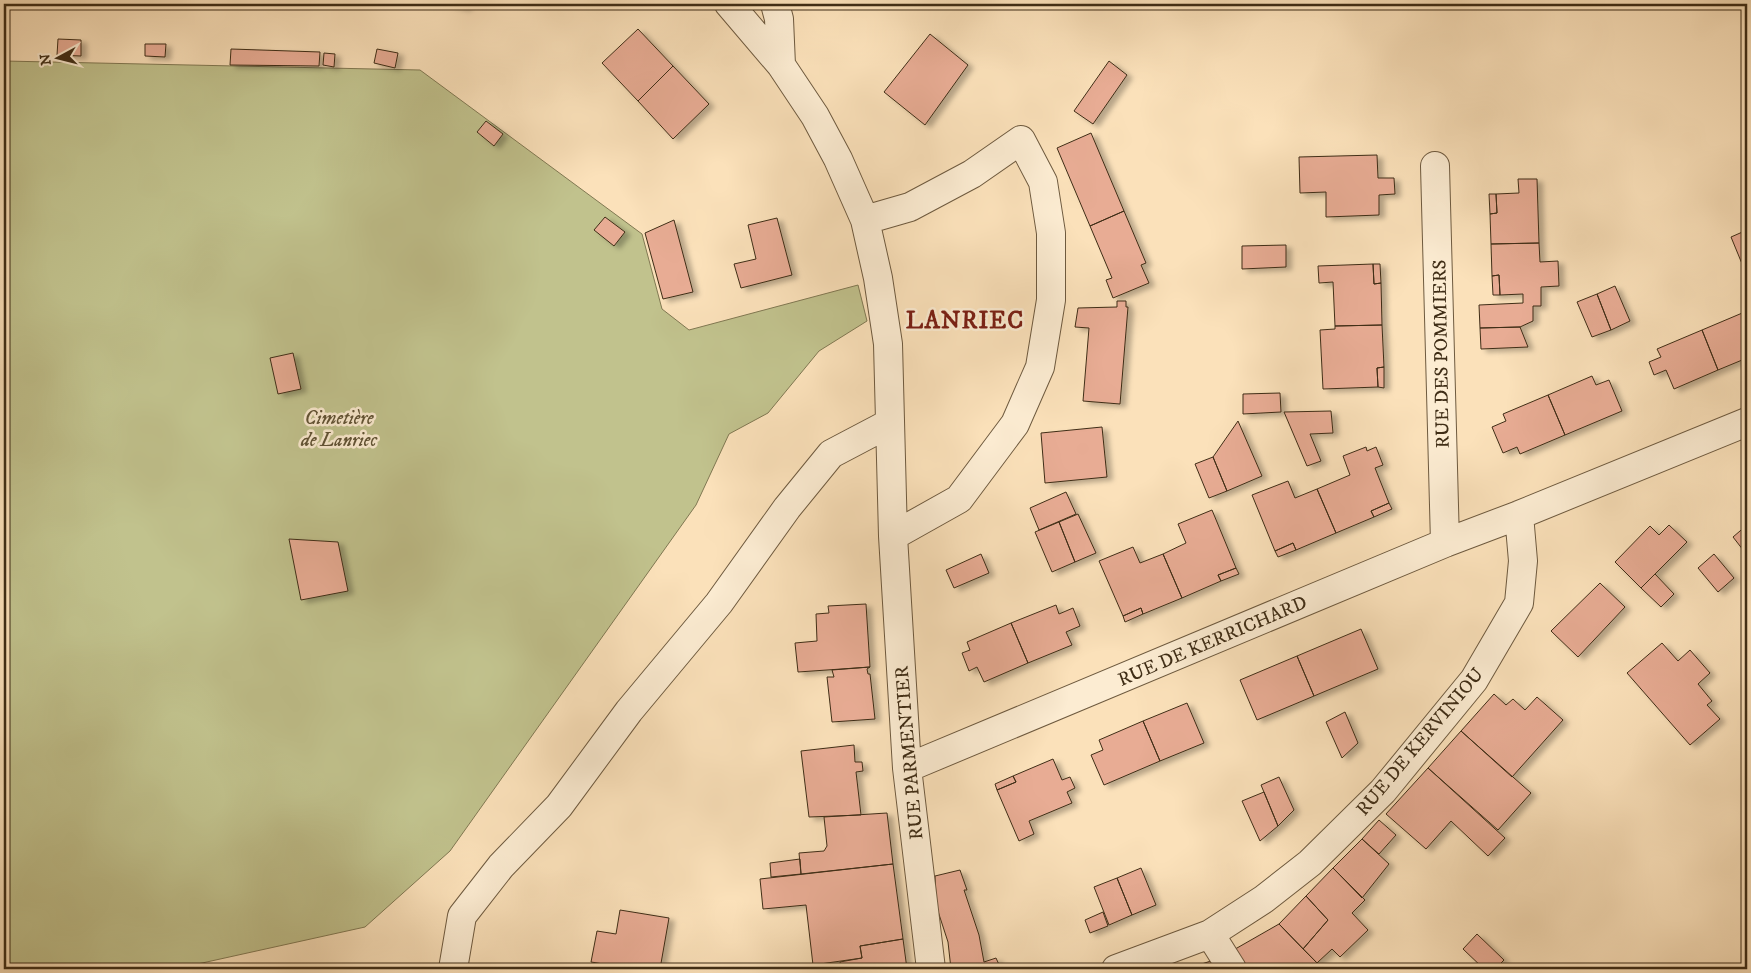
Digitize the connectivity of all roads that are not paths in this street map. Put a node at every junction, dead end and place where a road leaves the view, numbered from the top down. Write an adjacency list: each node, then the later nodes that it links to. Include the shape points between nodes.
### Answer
1 (729, 4): 3 (street, RUE PARMENTIER)
2 (775, 4): 3 (street, via 779,19)
3 (781, 65): 5 (street, RUE PARMENTIER, via 815,116)
4 (1435, 166): 10 (street, RUE DES POMMIERS)
5 (865, 220): 7 (street, RUE PARMENTIER, via 888,344); 9 (street, via 910,207 972,174 1021,140 1043,182 1051,233 1051,300 1040,367 1015,424 959,499)
6 (1747, 422): 8 (street)
7 (888, 424): 9 (street, RUE PARMENTIER); 13 (street, via 831,454 718,603 629,710 559,806 501,866 462,916)
8 (1519, 515): 10 (street, RUE DE KERRICHARD); 12 (street, RUE DE KERVINIOU, via 1523,561 1519,603 1474,680 1383,791 1310,863 1264,899)
9 (893, 536): 11 (street, RUE PARMENTIER)
10 (1445, 543): 11 (street, RUE DE KERRICHARD)
11 (906, 768): 14 (street, RUE PARMENTIER)
12 (1210, 934): 15 (street, RUE DE KERVINIOU); 16 (street)
13 (453, 969)
14 (931, 969)
15 (1116, 969)
16 (1232, 969)

